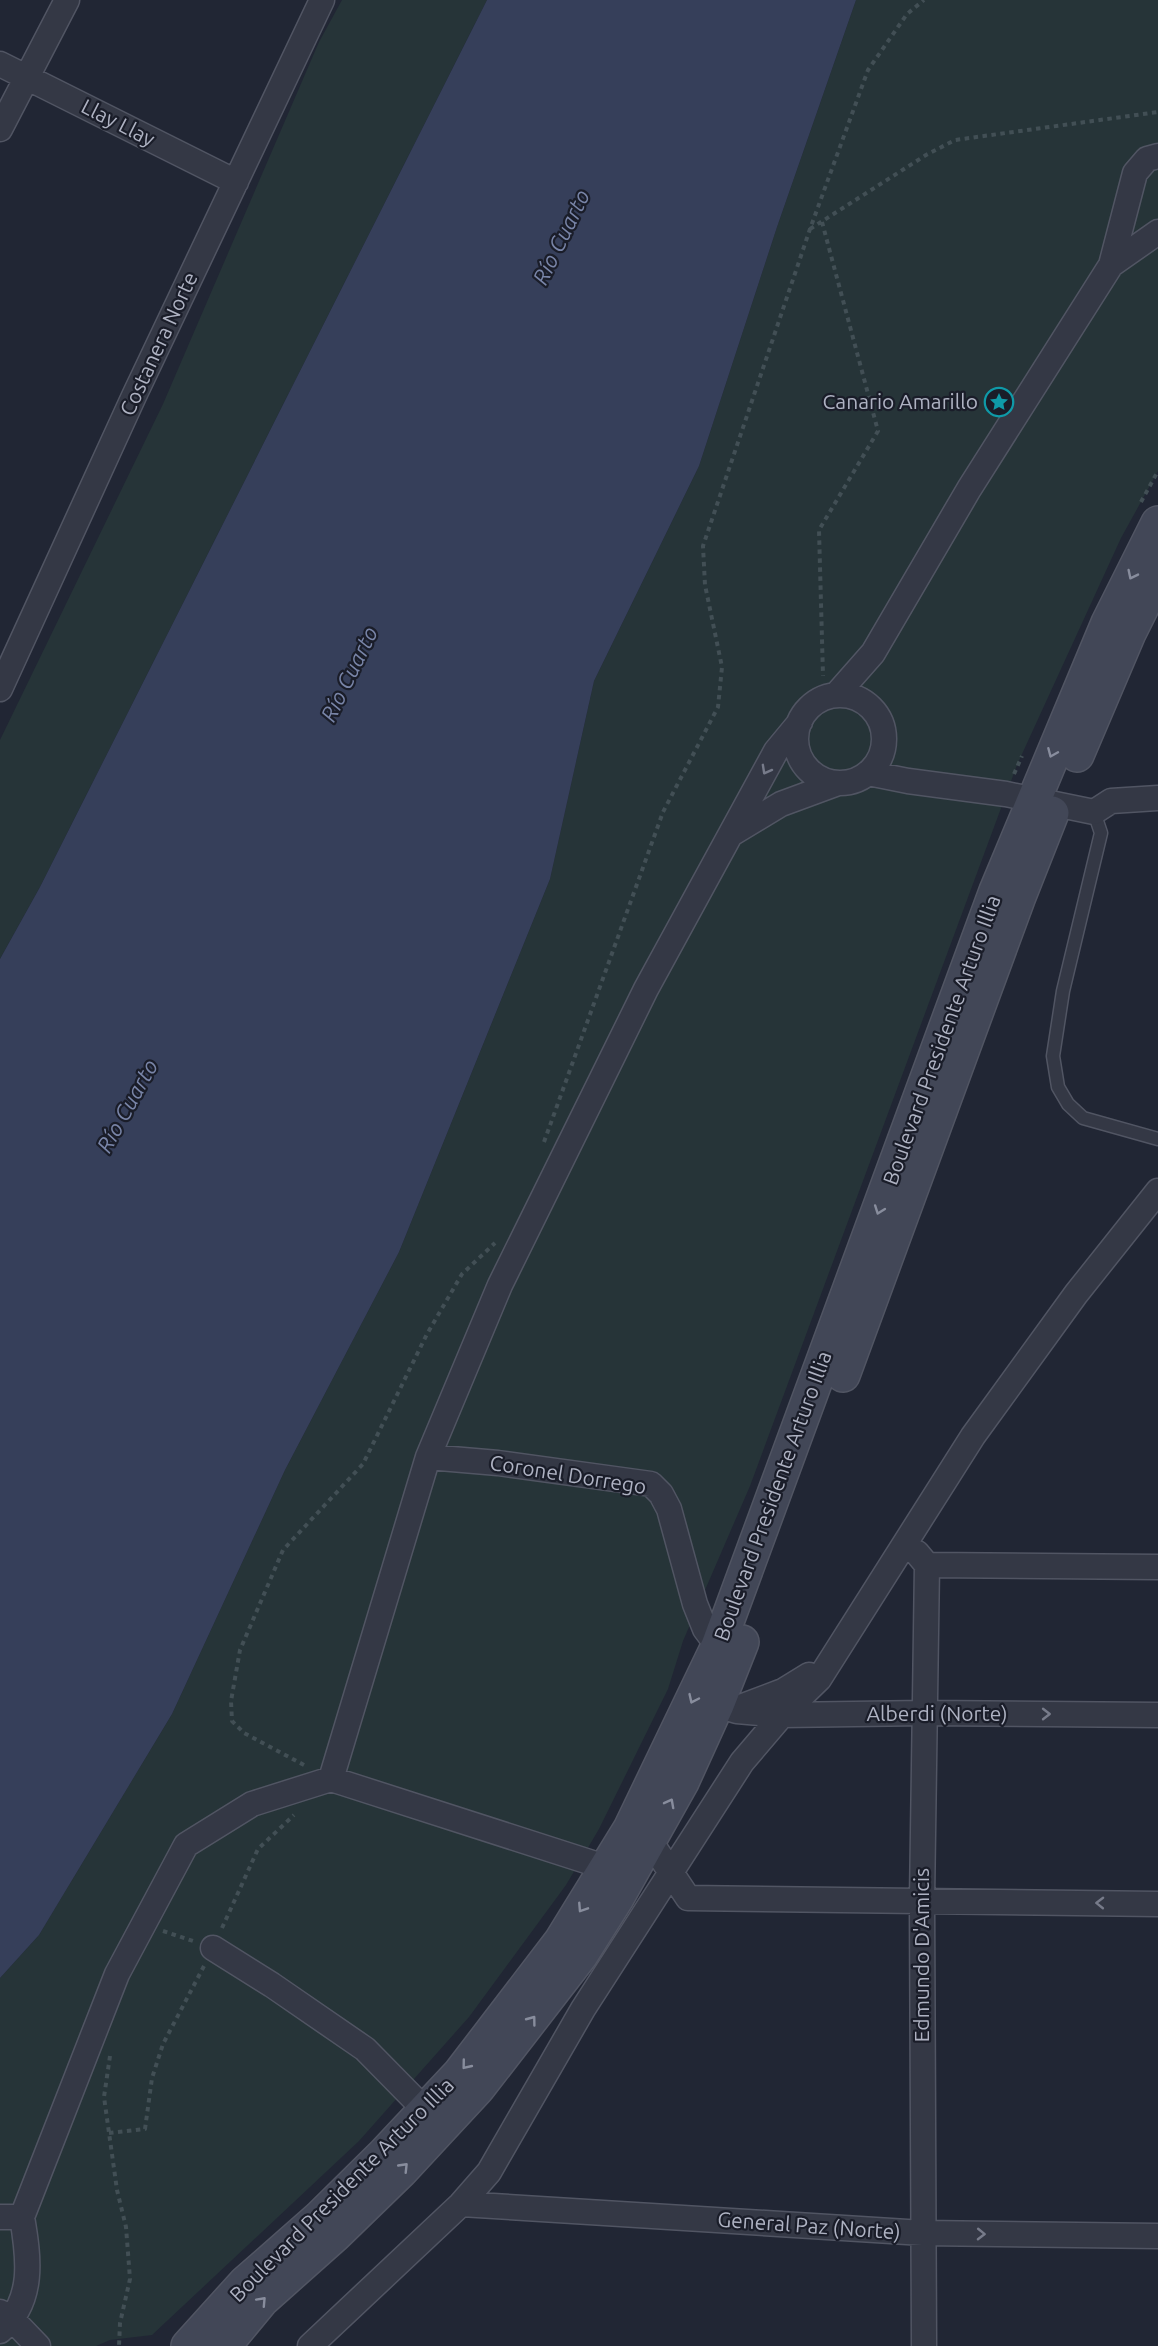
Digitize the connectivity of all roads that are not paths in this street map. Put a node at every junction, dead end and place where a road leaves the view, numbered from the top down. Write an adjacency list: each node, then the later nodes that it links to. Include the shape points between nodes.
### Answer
1 (67, 0): 4 (street)
2 (322, 0): 7 (street, Costanera Norte)
3 (0, 64): 4 (street, Llay Llay)
4 (27, 78): 5 (street); 7 (street, Llay Llay)
5 (0, 129)
6 (1158, 156): 9 (street, via 1147,159 1135,173)
7 (236, 182): 12 (street, Costanera Norte)
8 (1158, 232): 9 (street)
9 (1111, 265): 13 (street, via 969,489 873,653)
10 (1147, 516): 20 (main road, Boulevard Presidente Arturo Illia, one-way to 20, via 1108,623)
11 (1158, 575): 20 (main road, Boulevard Presidente Arturo Illia, via 1129,633)
12 (0, 689)
13 (839, 698): 14 (street, via 814,704); 15 (street, via 871,707)
14 (800, 722): 18 (street, via 798,750 803,763 824,780); 22 (street, one-way to 22, via 776,751)
15 (884, 733): 16 (street, via 878,762); 17 (street)
16 (868, 773): 17 (street); 18 (street)
17 (908, 781): 20 (street)
18 (838, 783): 22 (street, via 781,804)
19 (1158, 798): 21 (street, via 1111,801)
20 (1031, 799): 21 (street); 29 (main road, Boulevard Presidente Arturo Illia, via 1018,899 914,1186)
21 (1094, 812): 23 (lane, via 1101,834 1063,991 1053,1056 1058,1087 1083,1118)
22 (731, 835): 25 (street, via 646,989 500,1285)
23 (1158, 1139)
24 (1158, 1191): 26 (street, via 1076,1294 973,1436)
25 (428, 1457): 29 (street, Coronel Dorrego, via 651,1484 662,1494 669,1509 705,1629); 35 (street)
26 (908, 1541): 27 (street); 30 (street)
27 (927, 1565): 28 (street); 32 (street, Edmundo D'Amicis)
28 (1158, 1567)
29 (725, 1656): 31 (main road, Boulevard Presidente Arturo Illia); 36 (main road, Boulevard Presidente Arturo Illia, one-way to 36)
30 (830, 1662): 31 (street, via 783,1691); 33 (street, via 819,1679)
31 (725, 1707): 33 (street, Alberdi (Norte)); 36 (main road, Boulevard Presidente Arturo Illia, one-way to 31, via 682,1782)
32 (925, 1713): 33 (street, Alberdi (Norte)); 34 (street, Alberdi (Norte), one-way to 34); 39 (street, Edmundo D'Amicis)
33 (782, 1715): 38 (street, via 742,1762)
34 (1158, 1715)
35 (331, 1779): 37 (street); 44 (street, via 252,1804 186,1845 117,1974)
36 (640, 1835): 37 (main road, Boulevard Presidente Arturo Illia); 38 (street); 50 (main road, Boulevard Presidente Arturo Illia, one-way to 36, via 262,2300 401,2171 478,2088 581,1955)
37 (608, 1868): 42 (main road, Boulevard Presidente Arturo Illia, one-way to 42, via 561,1941 506,2015)
38 (673, 1873): 39 (street, via 688,1898); 43 (street, via 583,2009 489,2172)
39 (922, 1900): 40 (street, one-way to 39); 45 (street, Edmundo D'Amicis)
40 (1158, 1904)
41 (213, 1948): 42 (street, via 365,2049)
42 (425, 2110): 49 (main road, Boulevard Presidente Arturo Illia, via 319,2218 246,2283)
43 (460, 2204): 45 (street, General Paz (Norte)); 51 (street)
44 (11, 2217): 47 (street, via 28,2257 25,2290)
45 (923, 2233): 46 (street, General Paz (Norte), one-way to 46); 52 (street, Edmundo D'Amicis)
46 (1158, 2236)
47 (4, 2321): 48 (street)
48 (38, 2346)
49 (188, 2346)
50 (224, 2346)
51 (310, 2346)
52 (924, 2346)

